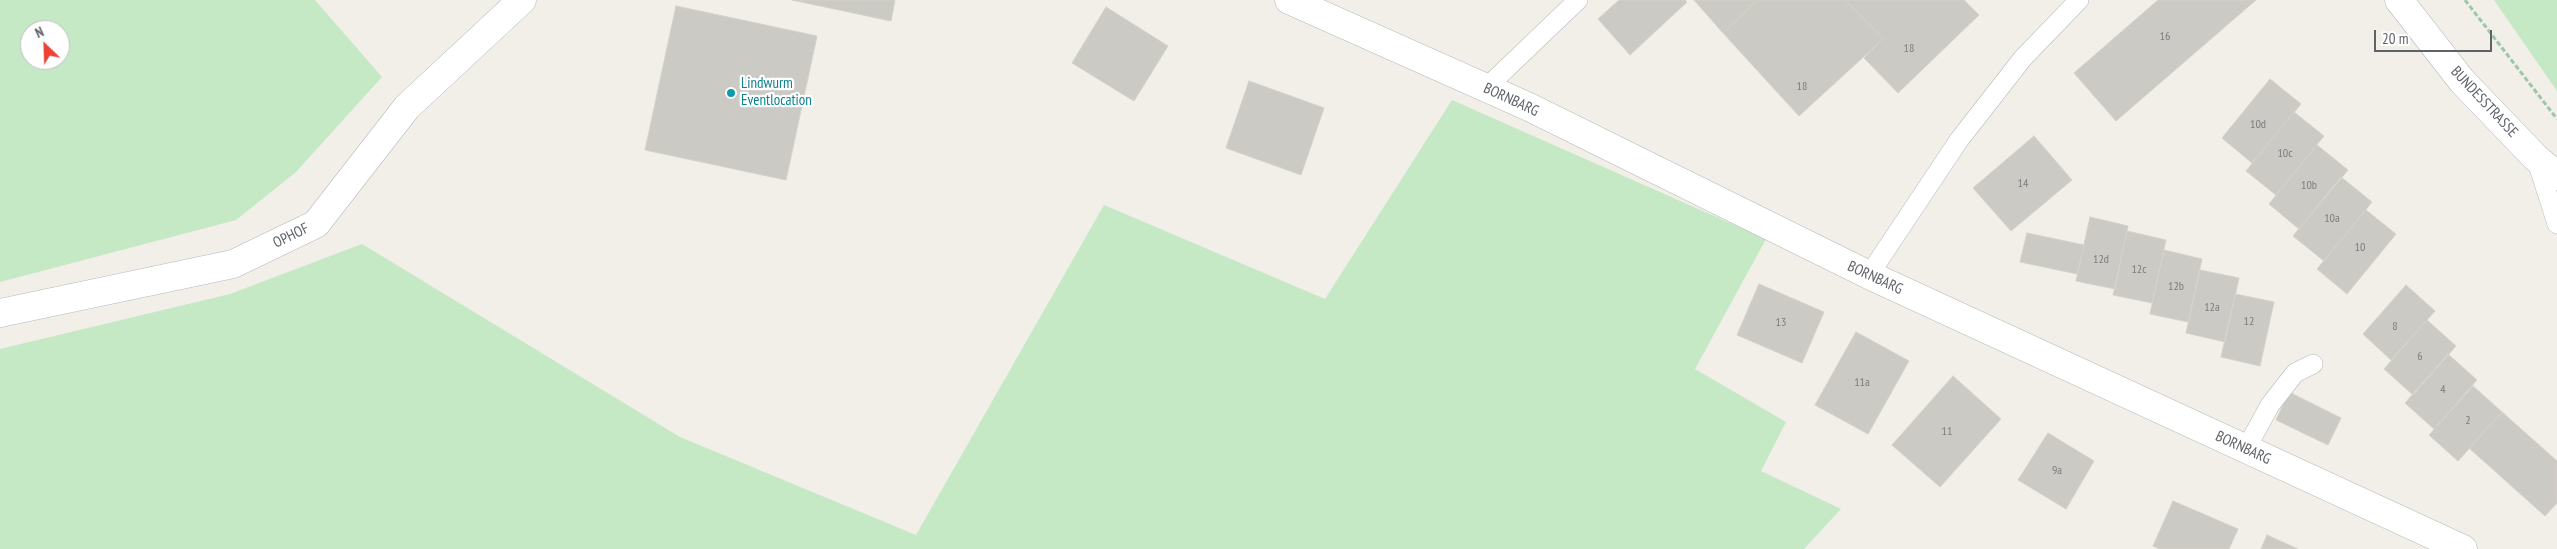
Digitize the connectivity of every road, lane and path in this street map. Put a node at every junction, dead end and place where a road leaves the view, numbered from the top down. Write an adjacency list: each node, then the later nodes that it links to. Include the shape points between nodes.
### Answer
1 (522, 0): 13 (street, OPHOF, via 406,107 316,224 233,264)
2 (1289, 0): 7 (street, BORNBARG)
3 (1578, 0): 7 (lane)
4 (2080, 0): 12 (lane, via 2023,58 1959,140)
5 (2399, 0): 9 (street, BUNDESSTRASSE, via 2462,81)
6 (2465, 0): 8 (path)
7 (1486, 88): 12 (street, BORNBARG)
8 (2557, 119)
9 (2535, 157): 10 (street, BUNDESSTRASSE); 11 (lane)
10 (2557, 176)
11 (2557, 224)
12 (1869, 275): 15 (street, BORNBARG)
13 (0, 313)
14 (2312, 364): 15 (lane, via 2295,372 2270,405)
15 (2246, 449): 16 (street, BORNBARG)
16 (2464, 549)

